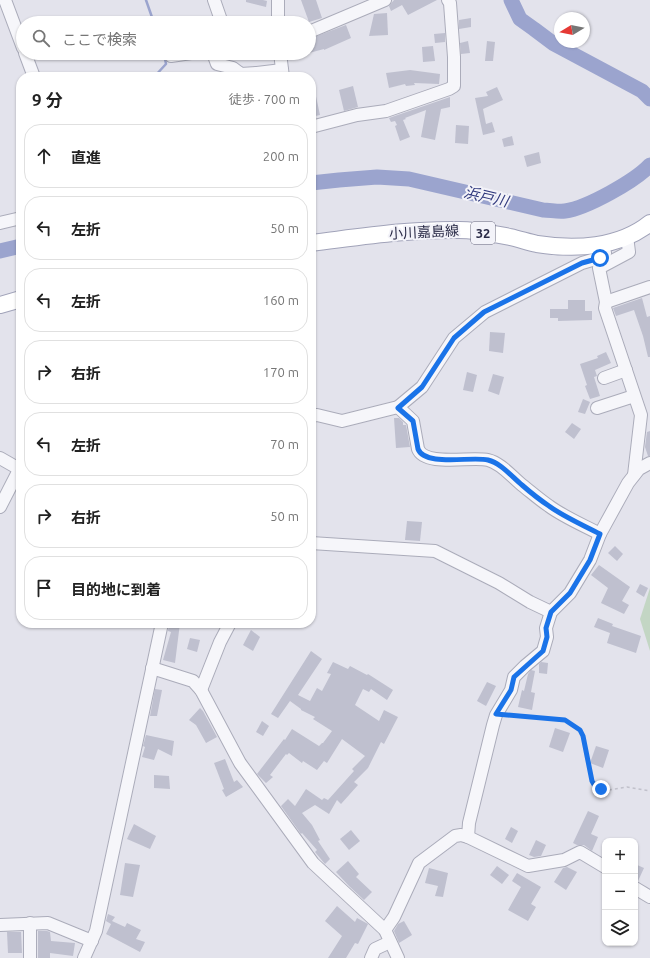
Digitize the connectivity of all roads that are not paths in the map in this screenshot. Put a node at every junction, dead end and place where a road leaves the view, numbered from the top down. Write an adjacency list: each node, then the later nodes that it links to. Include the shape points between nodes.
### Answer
1 (5, 0): 8 (street)
2 (214, 0): 6 (street)
3 (278, 0): 7 (street)
4 (386, 0): 9 (street)
5 (448, 0): 16 (street, via 454,57 454,86 386,111)
6 (220, 16)
7 (278, 16)
8 (16, 29)
9 (316, 29)
10 (28, 60): 13 (street)
11 (216, 60): 14 (street, via 217,64)
12 (281, 60): 15 (street)
13 (32, 72)
14 (238, 72)
15 (283, 72)
16 (316, 126)
17 (16, 219): 18 (street)
18 (0, 223)
19 (650, 223): 20 (main road, 小川嘉島線 / 32)
20 (627, 239): 22 (main road, 小川嘉島線 / 32); 25 (street, via 630,252 599,268)
21 (316, 242): 22 (main road, 小川嘉島線 / 32, via 412,230 462,230 511,237 535,244 560,247 597,246)
22 (604, 249): 30 (street, via 600,258 582,263 484,312 454,338 422,387)
23 (650, 287): 25 (street)
24 (16, 301): 26 (main road)
25 (606, 302): 27 (street)
26 (0, 306)
27 (626, 370): 28 (street); 29 (street)
28 (604, 378)
29 (634, 396): 31 (street); 33 (street)
30 (398, 408): 32 (street, via 342,421); 40 (street, via 413,421 418,449 424,456 442,460 488,460 506,470 550,507)
31 (597, 408)
32 (316, 415)
33 (645, 423): 37 (street)
34 (0, 458): 36 (street)
35 (650, 463): 37 (street)
36 (16, 466)
37 (634, 475): 40 (street)
38 (16, 476): 39 (street)
39 (0, 507)
40 (600, 534): 42 (street, via 590,560 570,593)
41 (316, 543): 42 (street, via 435,551)
42 (551, 612): 47 (street, via 543,651 514,677 511,690 496,714 469,822)
43 (161, 628): 45 (street)
44 (227, 628): 46 (street)
45 (152, 668): 46 (street, via 193,681); 54 (street)
46 (201, 690): 53 (street, via 240,763 313,863)
47 (468, 837): 48 (street, via 528,866 564,860 580,852); 53 (street, via 455,836 420,864)
48 (602, 865)
49 (638, 890): 50 (street)
50 (650, 897)
51 (30, 924): 52 (street); 54 (street, via 48,923); 56 (street)
52 (0, 925)
53 (385, 930): 55 (street)
54 (92, 941): 57 (street)
55 (390, 942): 58 (street, via 375,949); 59 (street)
56 (30, 958)
57 (84, 958)
58 (371, 958)
59 (398, 958)

